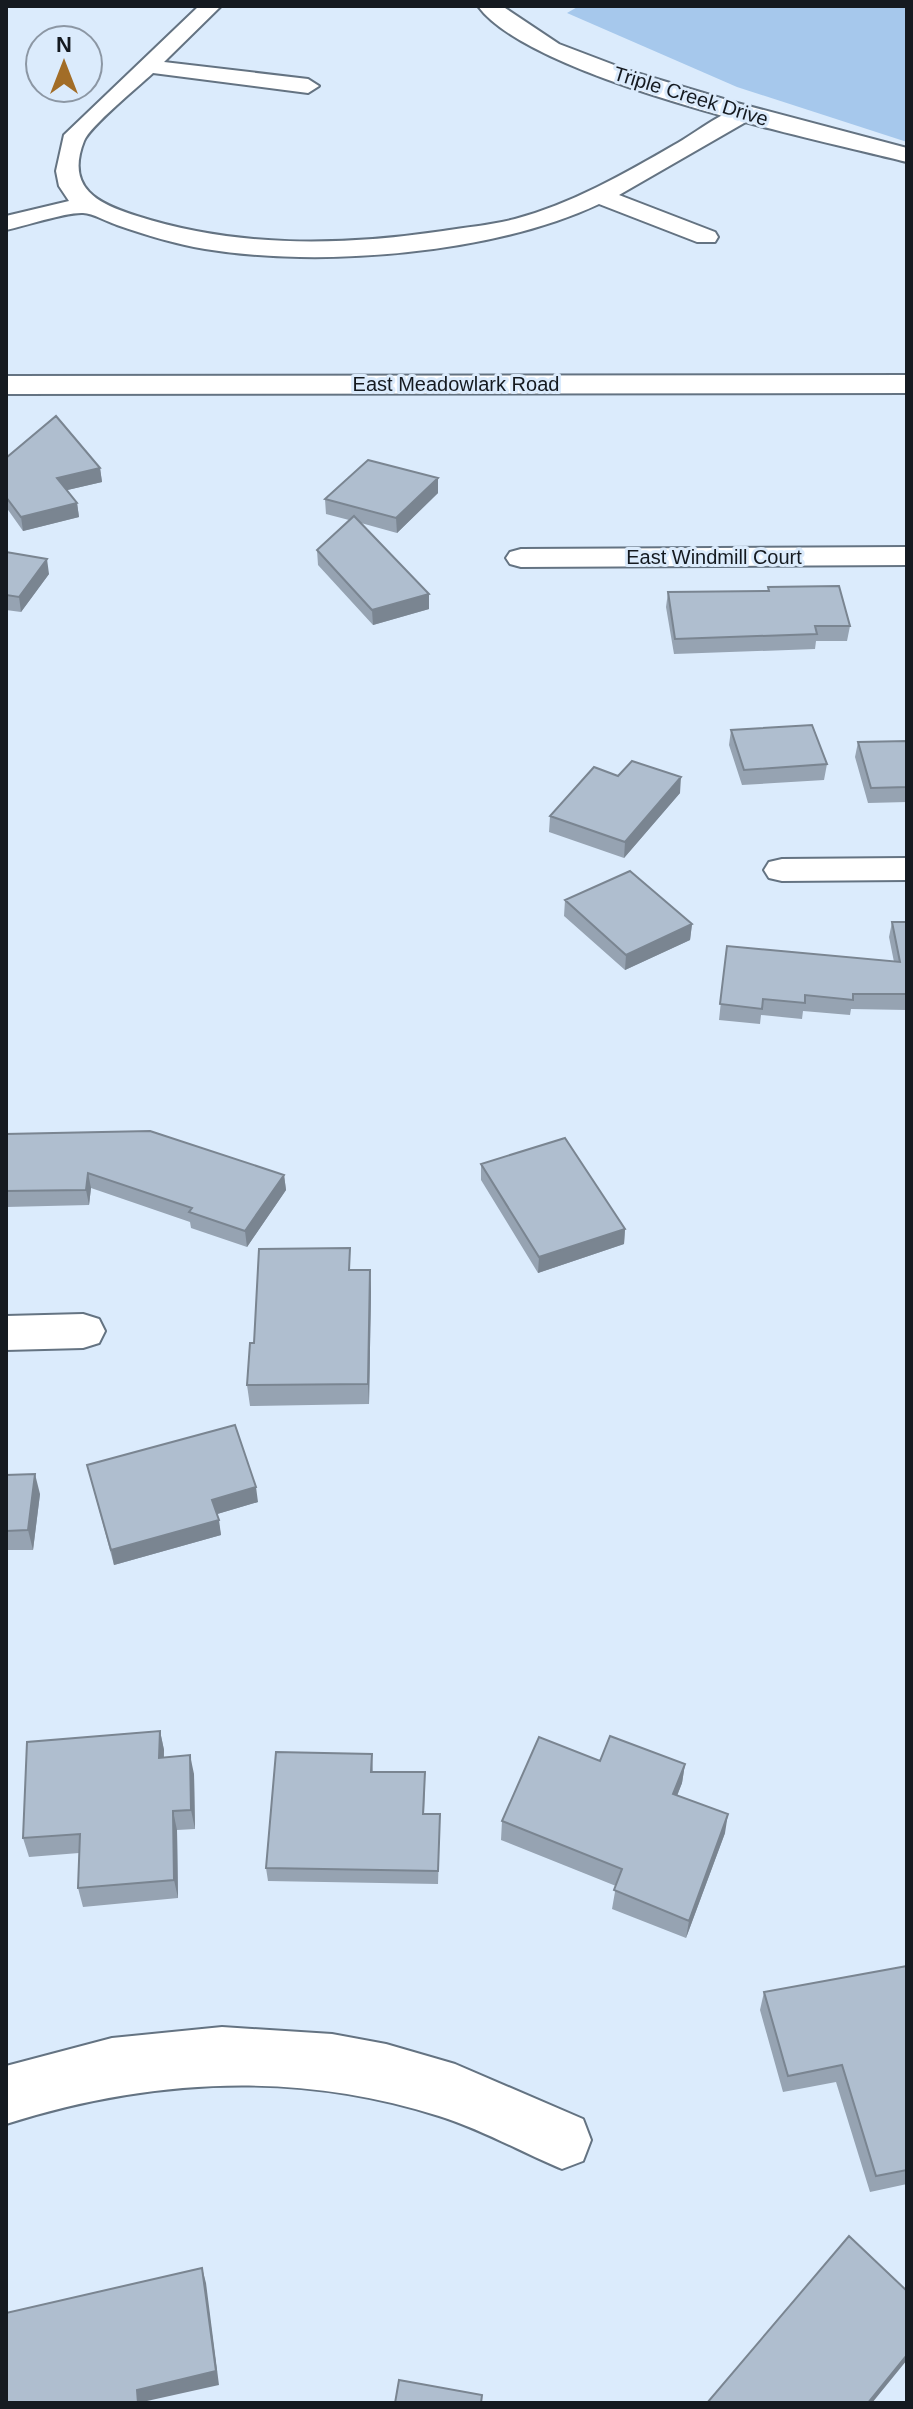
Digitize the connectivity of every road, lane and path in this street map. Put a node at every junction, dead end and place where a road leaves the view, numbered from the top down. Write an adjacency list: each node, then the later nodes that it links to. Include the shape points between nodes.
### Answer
1 (211, 6): 3 (street)
2 (489, 6): 5 (main road, Triple Creek Drive, via 529,39 565,56)
3 (146, 66): 4 (street); 8 (street, via 84,125 70,146 69,178 74,193)
4 (308, 86)
5 (743, 114): 6 (main road, Triple Creek Drive); 7 (street)
6 (907, 155)
7 (601, 196): 8 (street, via 526,224 429,240 318,247 179,237); 10 (street)
8 (89, 204): 9 (street)
9 (6, 223)
10 (706, 237)
11 (907, 384): 12 (main road, East Meadowlark Road)
12 (6, 385)
13 (907, 556): 14 (street, East Windmill Court)
14 (521, 558)
15 (907, 869): 16 (street)
16 (782, 870)
17 (83, 1331): 18 (street)
18 (6, 1333)
19 (6, 2095): 20 (street, via 137,2062 238,2055 296,2059 377,2071 440,2088)
20 (562, 2140)

